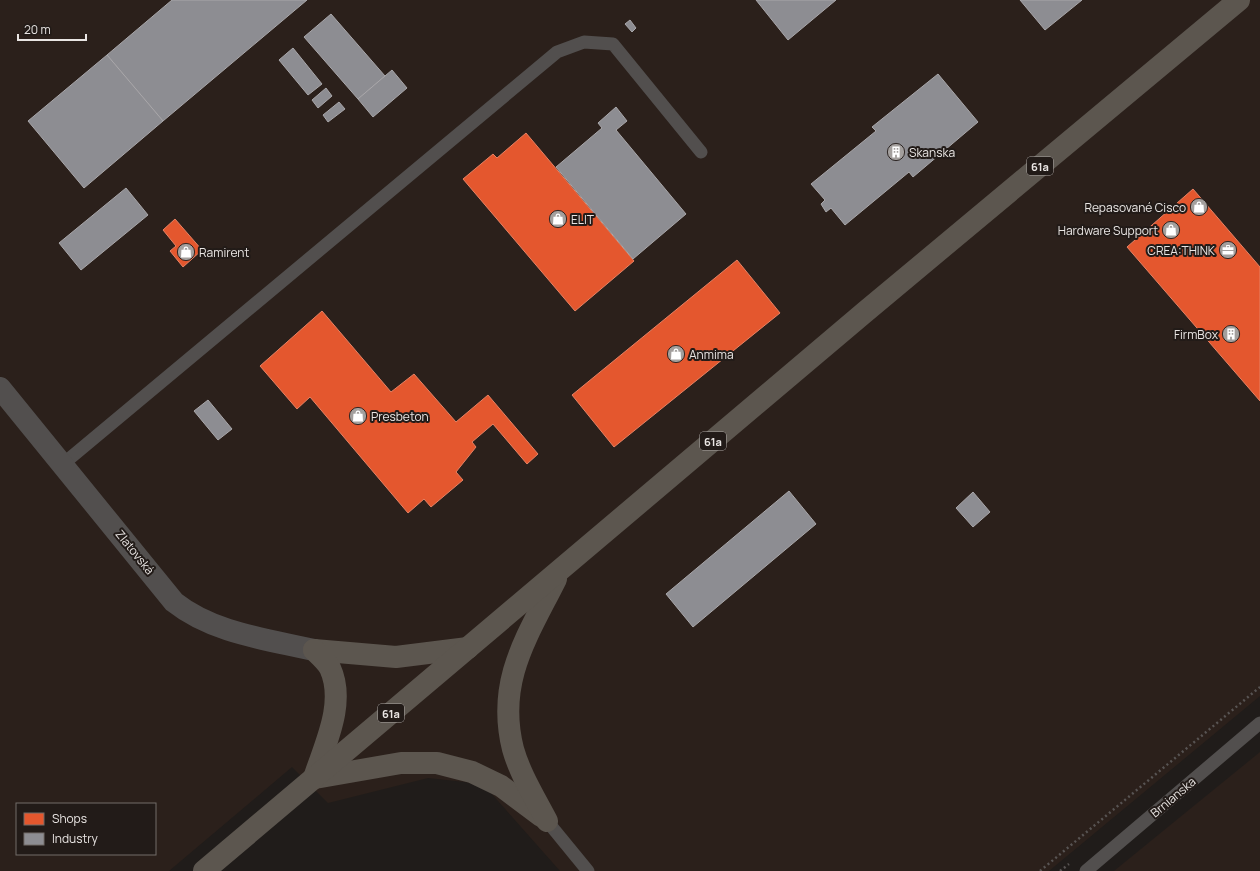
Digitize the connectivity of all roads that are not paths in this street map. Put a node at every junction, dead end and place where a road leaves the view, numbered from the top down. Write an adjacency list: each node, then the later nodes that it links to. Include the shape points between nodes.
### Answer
1 (1238, 0): 5 (main road, 61a)
2 (701, 152): 4 (lane, via 613,44 584,42 557,52)
3 (0, 388): 4 (street, Zlatovská)
4 (63, 464): 7 (street, Zlatovská, via 174,602 189,614 232,631)
5 (560, 570): 6 (main road, 61a); 10 (main road, via 522,648 511,679 507,712 513,750 526,782)
6 (468, 648): 7 (main road, via 396,656); 9 (main road, 61a)
7 (314, 650): 9 (main road, via 330,668 336,691 334,716)
8 (1260, 724): 13 (lane, Brnianska)
9 (314, 778): 10 (main road, via 401,763 437,763 472,772 501,786); 11 (main road, 61a)
10 (548, 821): 12 (lane)
11 (204, 871)
12 (588, 871)
13 (1086, 871)

